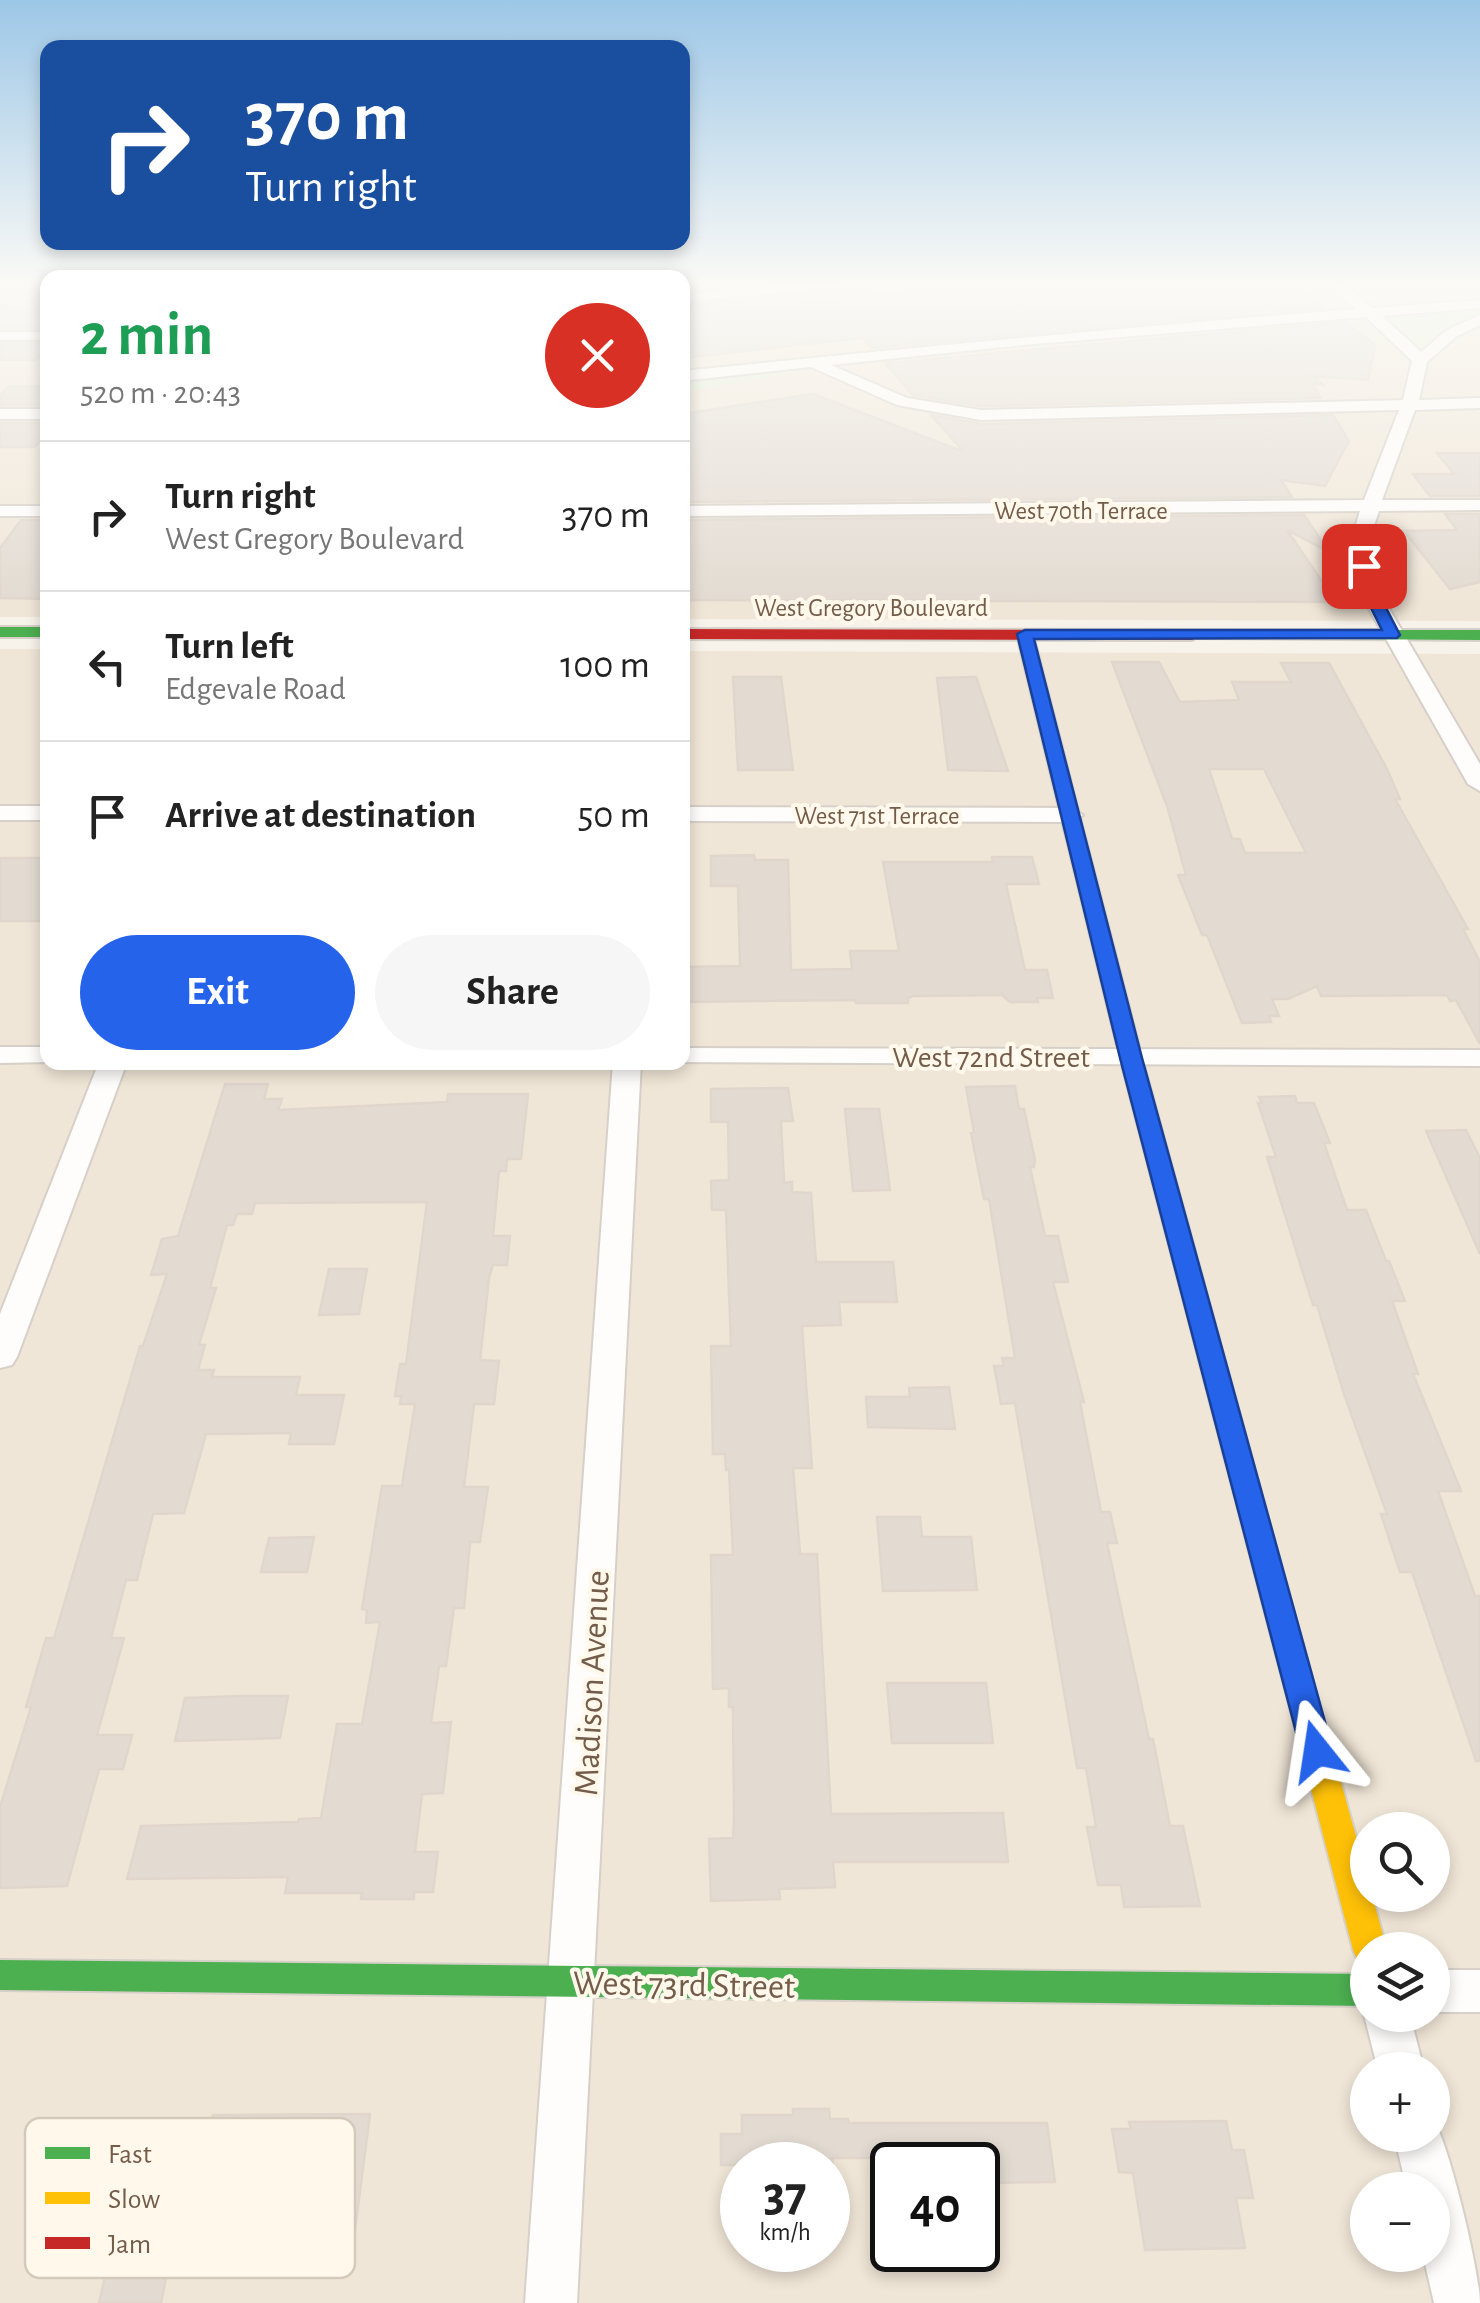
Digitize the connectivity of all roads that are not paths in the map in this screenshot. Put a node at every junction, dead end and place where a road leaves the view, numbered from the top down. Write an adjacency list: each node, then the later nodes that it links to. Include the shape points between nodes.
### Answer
1 (714, 390): 4 (street)
2 (877, 390): 6 (street, via 903,402 981,415)
3 (1413, 390): 6 (street)
4 (711, 391)
5 (1480, 404): 6 (street)
6 (1409, 405): 10 (street)
7 (0, 414): 8 (street)
8 (40, 414)
9 (1480, 505): 10 (street, West 70th Terrace)
10 (1372, 507): 13 (street, West 70th Terrace); 18 (street, via 1361,537 1364,566)
11 (0, 510): 12 (street)
12 (40, 511)
13 (690, 511)
14 (0, 632): 15 (street)
15 (40, 632)
16 (690, 634): 17 (street, West Gregory Boulevard)
17 (1025, 634): 18 (street, West Gregory Boulevard); 24 (street)
18 (1392, 635): 19 (street, West Gregory Boulevard); 20 (street)
19 (1480, 635)
20 (1480, 784)
21 (0, 813): 22 (street)
22 (40, 813)
23 (690, 814): 24 (street, West 71st Terrace)
24 (1070, 815): 28 (street)
25 (0, 1055): 26 (street)
26 (40, 1055)
27 (690, 1056): 28 (street, West 72nd Street)
28 (1131, 1058): 29 (street, West 72nd Street); 33 (street)
29 (1480, 1058)
30 (110, 1070): 32 (street)
31 (627, 1070): 35 (street, Madison Avenue)
32 (0, 1356)
33 (1365, 1932)
34 (0, 1975): 35 (street, West 73rd Street)
35 (573, 1982): 36 (street, West 73rd Street); 40 (street, Madison Avenue)
36 (1350, 1990)
37 (1450, 1991): 38 (street)
38 (1480, 1991)
39 (1450, 2263): 41 (street)
40 (551, 2303)
41 (1460, 2303)

